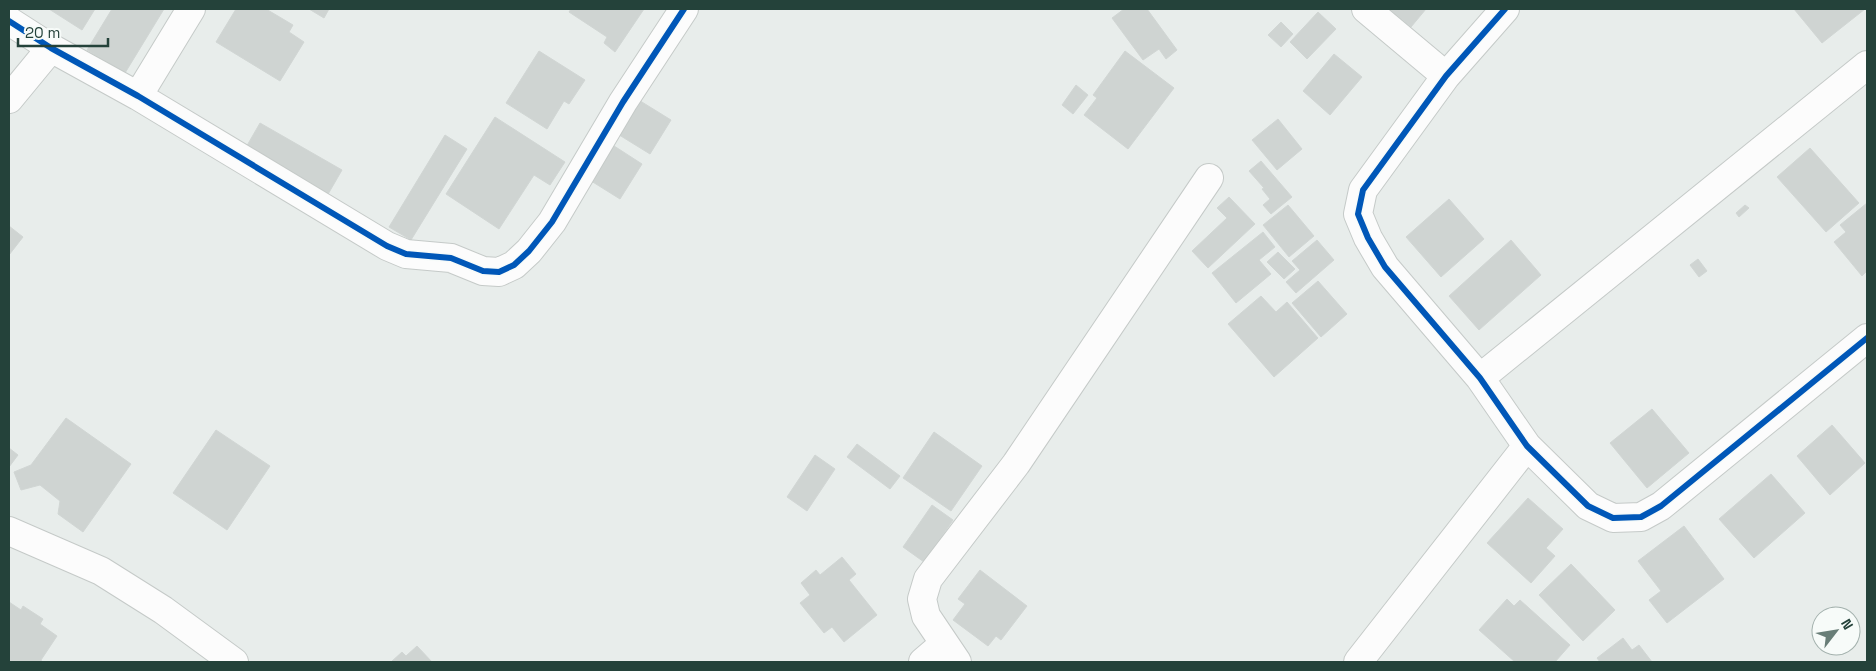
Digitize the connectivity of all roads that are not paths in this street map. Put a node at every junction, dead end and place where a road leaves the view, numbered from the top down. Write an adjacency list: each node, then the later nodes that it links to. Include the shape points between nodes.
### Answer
1 (191, 9): 9 (street)
2 (684, 9): 9 (street, via 623,102 552,222 529,251 514,265 499,272 483,271 451,258 406,254 387,246)
3 (1366, 9): 8 (street)
4 (1505, 9): 8 (street)
5 (9, 21): 6 (street)
6 (50, 48): 9 (street); 10 (street)
7 (1867, 65): 13 (street)
8 (1446, 76): 13 (street, via 1363,190 1358,214 1385,267)
9 (138, 96)
10 (9, 99)
11 (1209, 178): 16 (street, via 1016,464 928,579 922,599 926,616)
12 (1867, 338): 14 (street, via 1661,506 1641,517 1613,518 1588,506)
13 (1480, 378): 14 (street)
14 (1527, 446): 19 (street)
15 (9, 531): 17 (street, via 101,571 163,610)
16 (951, 653): 18 (street)
17 (234, 662)
18 (922, 662)
19 (1358, 662)

